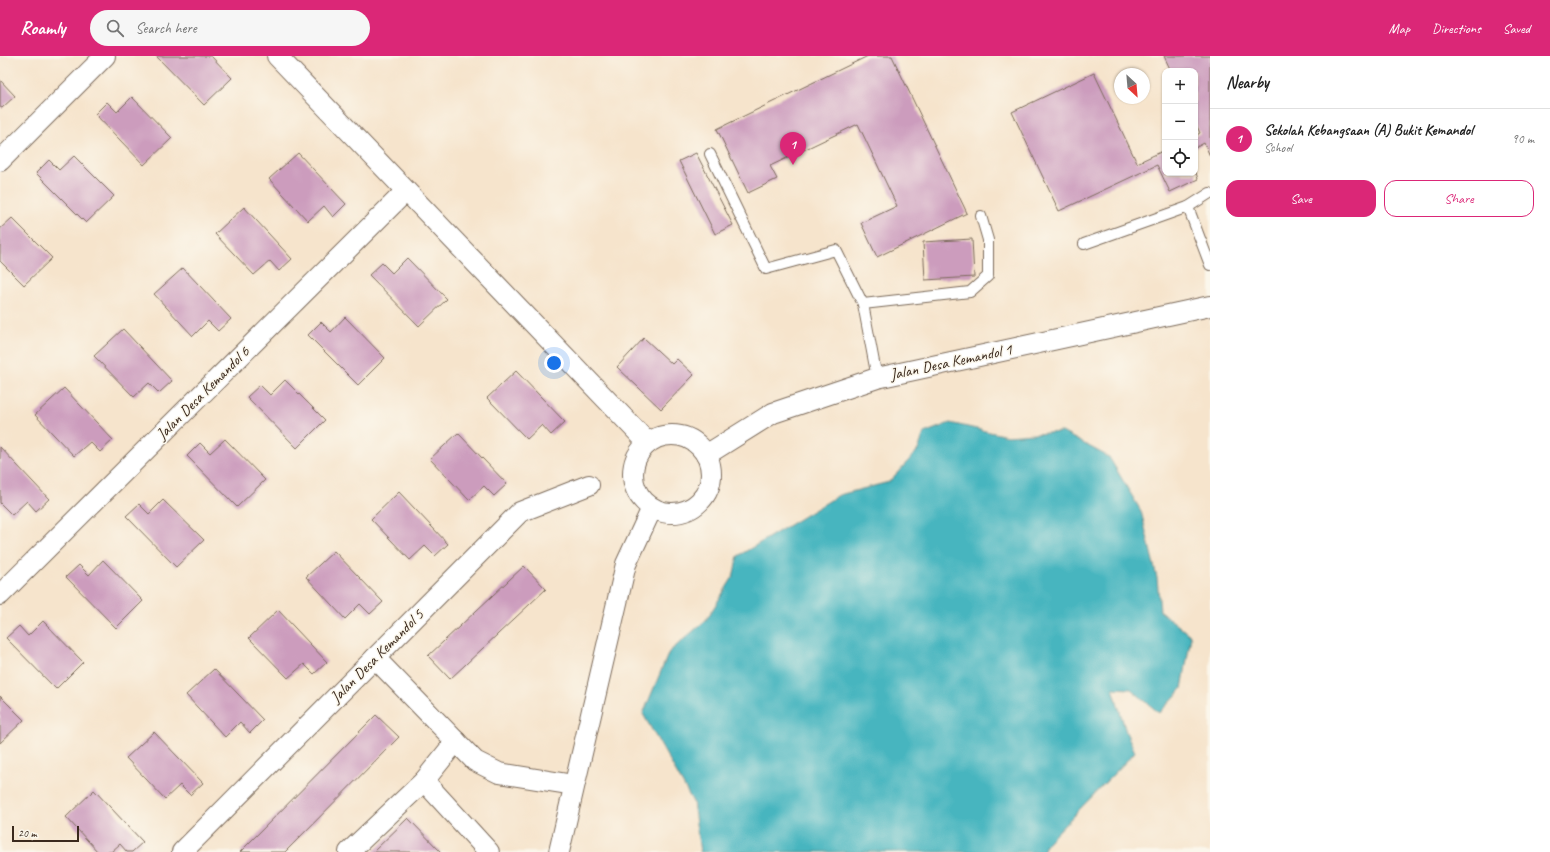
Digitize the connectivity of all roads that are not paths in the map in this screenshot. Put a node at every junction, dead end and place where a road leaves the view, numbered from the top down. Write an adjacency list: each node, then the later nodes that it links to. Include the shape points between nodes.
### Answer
1 (105, 56): 4 (street)
2 (277, 56): 5 (street)
3 (710, 154): 11 (lane, via 766,269 836,250)
4 (0, 161)
5 (406, 191): 14 (street); 18 (street, Jalan Desa Kemandol 6)
6 (1210, 193): 7 (lane)
7 (1188, 207): 9 (lane); 10 (lane)
8 (981, 216): 11 (lane, via 988,240 988,276 970,292)
9 (1084, 244)
10 (1210, 265)
11 (864, 304): 13 (lane)
12 (1210, 306): 13 (street, Jalan Desa Kemandol 1)
13 (877, 378): 15 (street, Jalan Desa Kemandol 1, via 773,413)
14 (648, 443): 15 (street, via 660,437 673,435 686,438 698,445); 17 (street, via 639,453 632,477 635,489 642,500)
15 (706, 455): 17 (street, via 711,467 710,480 707,492 699,502 689,510 676,513 664,513)
16 (589, 485): 19 (street, Jalan Desa Kemandol 5, via 520,512)
17 (652, 508): 22 (street, via 626,564)
18 (0, 595)
19 (375, 658): 20 (street); 23 (street, Jalan Desa Kemandol 5)
20 (456, 740): 21 (street); 22 (street, via 476,761 499,773)
21 (424, 781): 24 (street); 25 (street)
22 (574, 785): 26 (street)
23 (182, 852)
24 (349, 852)
25 (489, 852)
26 (559, 852)

